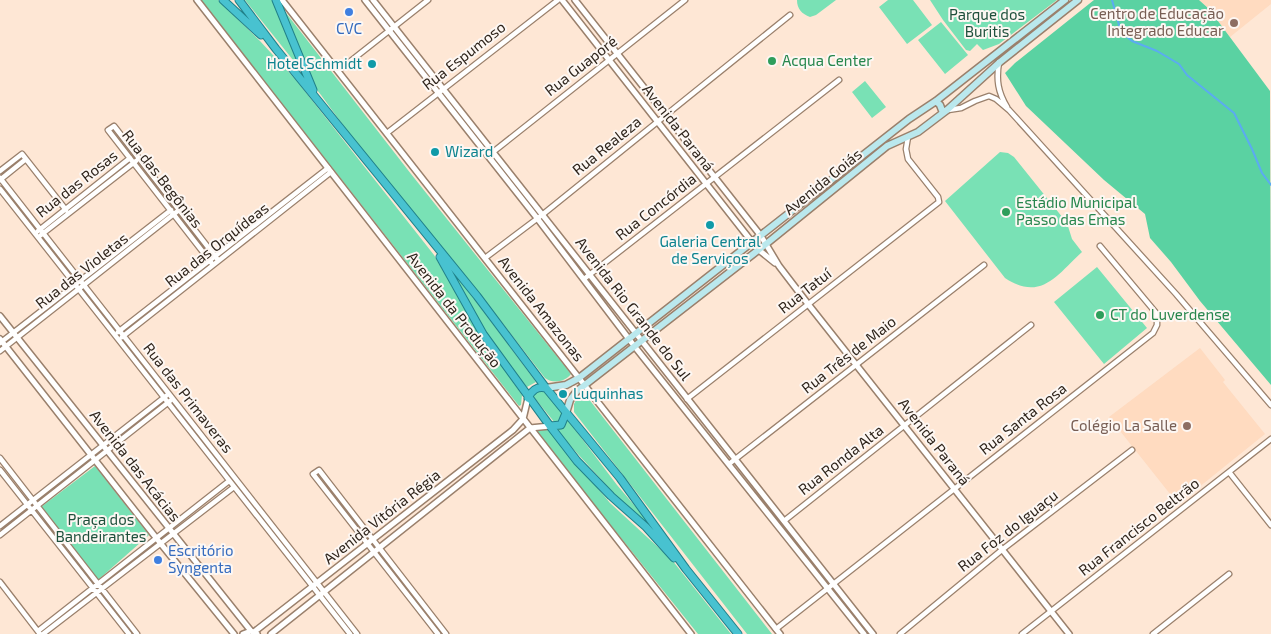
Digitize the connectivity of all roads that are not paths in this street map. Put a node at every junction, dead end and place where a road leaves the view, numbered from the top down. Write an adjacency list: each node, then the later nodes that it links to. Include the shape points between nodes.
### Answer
1 (197, 0): 40 (street, Avenida da Produção)
2 (224, 0): 17 (highway)
3 (239, 0): 17 (highway)
4 (276, 0): 25 (highway)
5 (282, 0): 21 (street, Avenida Amazonas)
6 (365, 0): 16 (street, Avenida Rio Grande do Sul)
7 (373, 0): 15 (street, Avenida Rio Grande do Sul)
8 (428, 0): 15 (street)
9 (560, 0): 19 (street, Avenida Paraná); 23 (street, Rua Espumoso)
10 (575, 0): 18 (street, Avenida Paraná)
11 (685, 0): 18 (street, Rua Guaporé)
12 (1065, 0): 26 (main road, Avenida Goiás)
13 (1078, 0): 20 (main road, Avenida Goiás)
14 (790, 15): 29 (street, Rua Realeza)
15 (394, 26): 16 (street); 23 (street, Avenida Rio Grande do Sul)
16 (389, 30): 21 (street); 24 (street, Avenida Rio Grande do Sul)
17 (276, 49): 25 (highway)
18 (617, 53): 19 (street, Rua Guaporé); 29 (street, Avenida Paraná)
19 (608, 60): 30 (street, Avenida Paraná); 34 (street, Rua Guaporé)
20 (1000, 62): 27 (street, via 999,92); 28 (main road, Avenida Goiás)
21 (338, 71): 32 (street, Avenida Amazonas)
22 (839, 80): 42 (street, Rua Concórdia)
23 (443, 88): 24 (street, Rua Espumoso); 34 (street, Avenida Rio Grande do Sul)
24 (438, 92): 32 (street, Rua Espumoso); 49 (street, Avenida Rio Grande do Sul)
25 (316, 98): 53 (highway)
26 (936, 101): 28 (main road); 31 (main road, Avenida Goiás)
27 (1009, 110): 28 (street, via 988,96); 86 (street, via 1176,294)
28 (945, 112): 33 (main road, Avenida Goiás)
29 (666, 116): 30 (street, Rua Realeza); 42 (street, Avenida Paraná)
30 (657, 122): 44 (street, Avenida Paraná); 49 (street, Rua Realeza)
31 (903, 124): 33 (main road); 52 (main road, Avenida Goiás)
32 (387, 133): 59 (street, Avenida Amazonas)
33 (908, 137): 55 (main road, Avenida Goiás, via 887,146); 66 (street, Rua Tatuí, via 908,159 939,202)
34 (493, 152): 49 (street, Avenida Rio Grande do Sul)
35 (135, 154): 36 (street, Rua das Rosas); 36 (street, Rua das Begônias, via 114,126 108,130); 38 (street, Rua das Begônias)
36 (130, 158): 39 (street, Rua das Begônias); 47 (street, Rua das Rosas)
37 (26, 159): 41 (street, via 22,154); 43 (street); 47 (street)
38 (139, 159): 39 (street, Rua das Rosas); 46 (street, Rua das Begônias)
39 (134, 163): 47 (street, Rua das Rosas); 48 (street, Rua das Begônias)
40 (329, 170): 58 (street, Rua das Orquídeas); 88 (street, Avenida da Produção)
41 (0, 171)
42 (714, 177): 44 (street, Rua Concórdia); 52 (street, Avenida Paraná)
43 (0, 179): 50 (street, Rua das Primaveras)
44 (706, 184): 54 (street, Avenida Paraná); 63 (street, Rua Concórdia)
45 (0, 189): 51 (street, Rua das Primaveras)
46 (177, 208): 48 (street, Rua das Violetas); 58 (street, Rua das Begônias)
47 (67, 211): 50 (street, Rua das Rosas)
48 (172, 212): 60 (street, Rua das Begônias); 65 (street, Rua das Violetas)
49 (539, 216): 59 (street, Rua Realeza); 63 (street, Avenida Rio Grande do Sul); 64 (street, Avenida Rio Grande do Sul)
50 (42, 231): 51 (street, Rua das Rosas); 65 (street, Rua das Primaveras)
51 (37, 235): 65 (street, Rua das Primaveras)
52 (761, 236): 54 (main road, Avenida Goiás); 55 (street, Avenida Paraná)
53 (432, 241): 81 (highway); 83 (highway, via 483,334)
54 (752, 242): 57 (street, Avenida Paraná); 70 (main road, Avenida Goiás)
55 (766, 244): 57 (main road, Avenida Goiás); 62 (street, Avenida Paraná)
56 (1100, 246): 106 (street, Rua Santa Rosa, via 1156,314 1156,329)
57 (759, 250): 62 (street, Avenida Paraná); 74 (main road, Avenida Goiás)
58 (217, 258): 60 (street, Rua das Orquídeas)
59 (485, 258): 79 (street, Avenida Amazonas)
60 (211, 262): 69 (street, Rua das Orquídeas); 72 (street, Rua das Orquídeas)
61 (984, 265): 78 (street, Rua Três de Maio)
62 (779, 266): 66 (street, Avenida Paraná)
63 (589, 275): 64 (street, Rua Concórdia); 70 (street, Avenida Rio Grande do Sul)
64 (584, 279): 73 (street, Avenida Rio Grande do Sul)
65 (80, 285): 69 (street, Rua das Primaveras); 71 (street, Rua das Violetas)
66 (808, 304): 78 (street, Avenida Paraná); 84 (street, Rua Tatuí)
67 (0, 316): 71 (street, Avenida das Acácias)
68 (1031, 325): 90 (street, Rua Ronda Alta)
69 (117, 332): 72 (street, Rua das Primaveras)
70 (637, 333): 73 (main road, Avenida Goiás); 74 (street, Avenida Rio Grande do Sul)
71 (15, 335): 75 (street, Rua das Violetas); 93 (street, Avenida das Acácias)
72 (121, 337): 82 (street, Rua das Primaveras)
73 (630, 339): 76 (street, Avenida Rio Grande do Sul); 79 (main road, Avenida Goiás)
74 (643, 341): 76 (main road, Avenida Goiás); 84 (street, Avenida Rio Grande do Sul)
75 (2, 342): 77 (street, Rua das Violetas); 97 (street, Avenida das Acácias)
76 (635, 347): 80 (main road, Avenida Goiás); 99 (street, Avenida Rio Grande do Sul)
77 (0, 351)
78 (856, 364): 90 (street, Avenida Paraná); 98 (street, Rua Três de Maio)
79 (579, 378): 80 (street, Avenida Amazonas); 81 (main road, Avenida Goiás, via 566,385)
80 (584, 385): 87 (main road, Avenida Goiás, via 570,400); 137 (street, Avenida Amazonas)
81 (546, 388): 83 (highway, via 535,388); 87 (highway)
82 (167, 395): 85 (street, Rua das Primaveras); 93 (street)
83 (528, 398): 88 (street); 89 (highway)
84 (687, 399): 98 (street, Avenida Rio Grande do Sul)
85 (171, 401): 95 (street); 102 (street, Rua das Primaveras); 103 (street, Rua das Primaveras)
86 (1271, 405)
87 (566, 413): 89 (highway, via 561,425); 124 (highway, via 620,478)
88 (523, 419): 91 (street, Avenida da Produção); 118 (street, Avenida Vitória Régia)
89 (550, 426): 91 (street); 124 (highway, via 577,461)
90 (904, 426): 106 (street, Avenida Paraná); 111 (street, Rua Ronda Alta)
91 (530, 428): 121 (street, Avenida Vitória Régia); 148 (street, Avenida da Produção)
92 (1271, 439): 101 (street, Rua Francisco Beltrão)
93 (104, 446): 95 (street, Avenida das Acácias); 97 (street)
94 (1132, 450): 122 (street, Rua Foz do Iguaçu)
95 (108, 452): 97 (street); 114 (street, Avenida das Acácias)
96 (0, 458): 107 (street)
97 (94, 458): 107 (street); 109 (street); 117 (street, Avenida das Acácias)
98 (736, 460): 99 (street, Rua Três de Maio); 111 (street, Avenida Rio Grande do Sul)
99 (729, 464): 132 (street, Avenida Rio Grande do Sul)
100 (0, 470): 108 (street)
101 (1229, 472): 112 (street); 135 (street, Rua Francisco Beltrão)
102 (234, 477): 103 (street); 104 (street, Rua das Primaveras)
103 (229, 482): 105 (street, Rua das Primaveras); 114 (street)
104 (239, 484): 105 (street); 129 (street, Rua das Primaveras)
105 (234, 488): 116 (street); 129 (street, Rua das Primaveras)
106 (954, 489): 122 (street, Avenida Paraná); 128 (street, Rua Santa Rosa)
107 (33, 500): 108 (street); 109 (street)
108 (28, 505): 110 (street); 113 (street)
109 (37, 505): 110 (street); 127 (street)
110 (31, 510): 115 (street); 130 (street)
111 (784, 521): 128 (street, Avenida Rio Grande do Sul)
112 (1271, 525)
113 (0, 526)
114 (168, 529): 116 (street, Avenida das Acácias); 117 (street)
115 (0, 535)
116 (173, 535): 119 (street); 136 (street, Avenida das Acácias)
117 (156, 538): 119 (street, Avenida das Acácias); 127 (street)
118 (373, 540): 120 (street, Avenida Vitória Régia); 120 (street, via 319,470 313,474); 121 (street)
119 (161, 544): 131 (street); 141 (street, Avenida das Acácias)
120 (368, 544): 123 (street); 129 (street, Avenida Vitória Régia)
121 (380, 548): 123 (street, Avenida Vitória Régia); 147 (street)
122 (1003, 549): 135 (street, Avenida Paraná); 152 (street, Rua Foz do Iguaçu)
123 (374, 552): 133 (street, Avenida Vitória Régia); 146 (street)
124 (686, 569): 149 (highway)
125 (1229, 574): 155 (street)
126 (0, 582): 138 (street)
127 (98, 584): 130 (street); 131 (street)
128 (834, 584): 132 (street, Rua Santa Rosa); 151 (street, Avenida Rio Grande do Sul)
129 (316, 585): 133 (street, Rua das Primaveras); 136 (street, Avenida Vitória Régia)
130 (92, 588): 134 (street); 138 (street)
131 (102, 589): 134 (street); 140 (street)
132 (828, 589): 137 (street, Rua Santa Rosa); 150 (street, Avenida Rio Grande do Sul)
133 (322, 593): 143 (street, Avenida Vitória Régia); 144 (street, Rua das Primaveras); 145 (street, Rua das Primaveras)
134 (96, 594): 138 (street); 139 (street)
135 (1052, 611): 153 (street, Rua Francisco Beltrão); 154 (street, Avenida Paraná)
136 (254, 632): 142 (street, Avenida Vitória Régia)
137 (778, 632)
138 (40, 633)
139 (128, 634)
140 (138, 634)
141 (234, 634)
142 (243, 634)
143 (271, 634)
144 (350, 634)
145 (357, 634)
146 (438, 634)
147 (446, 634)
148 (691, 634)
149 (738, 634)
150 (864, 634)
151 (873, 634)
152 (900, 634)
153 (1022, 634)
154 (1069, 634)
155 (1153, 634)

